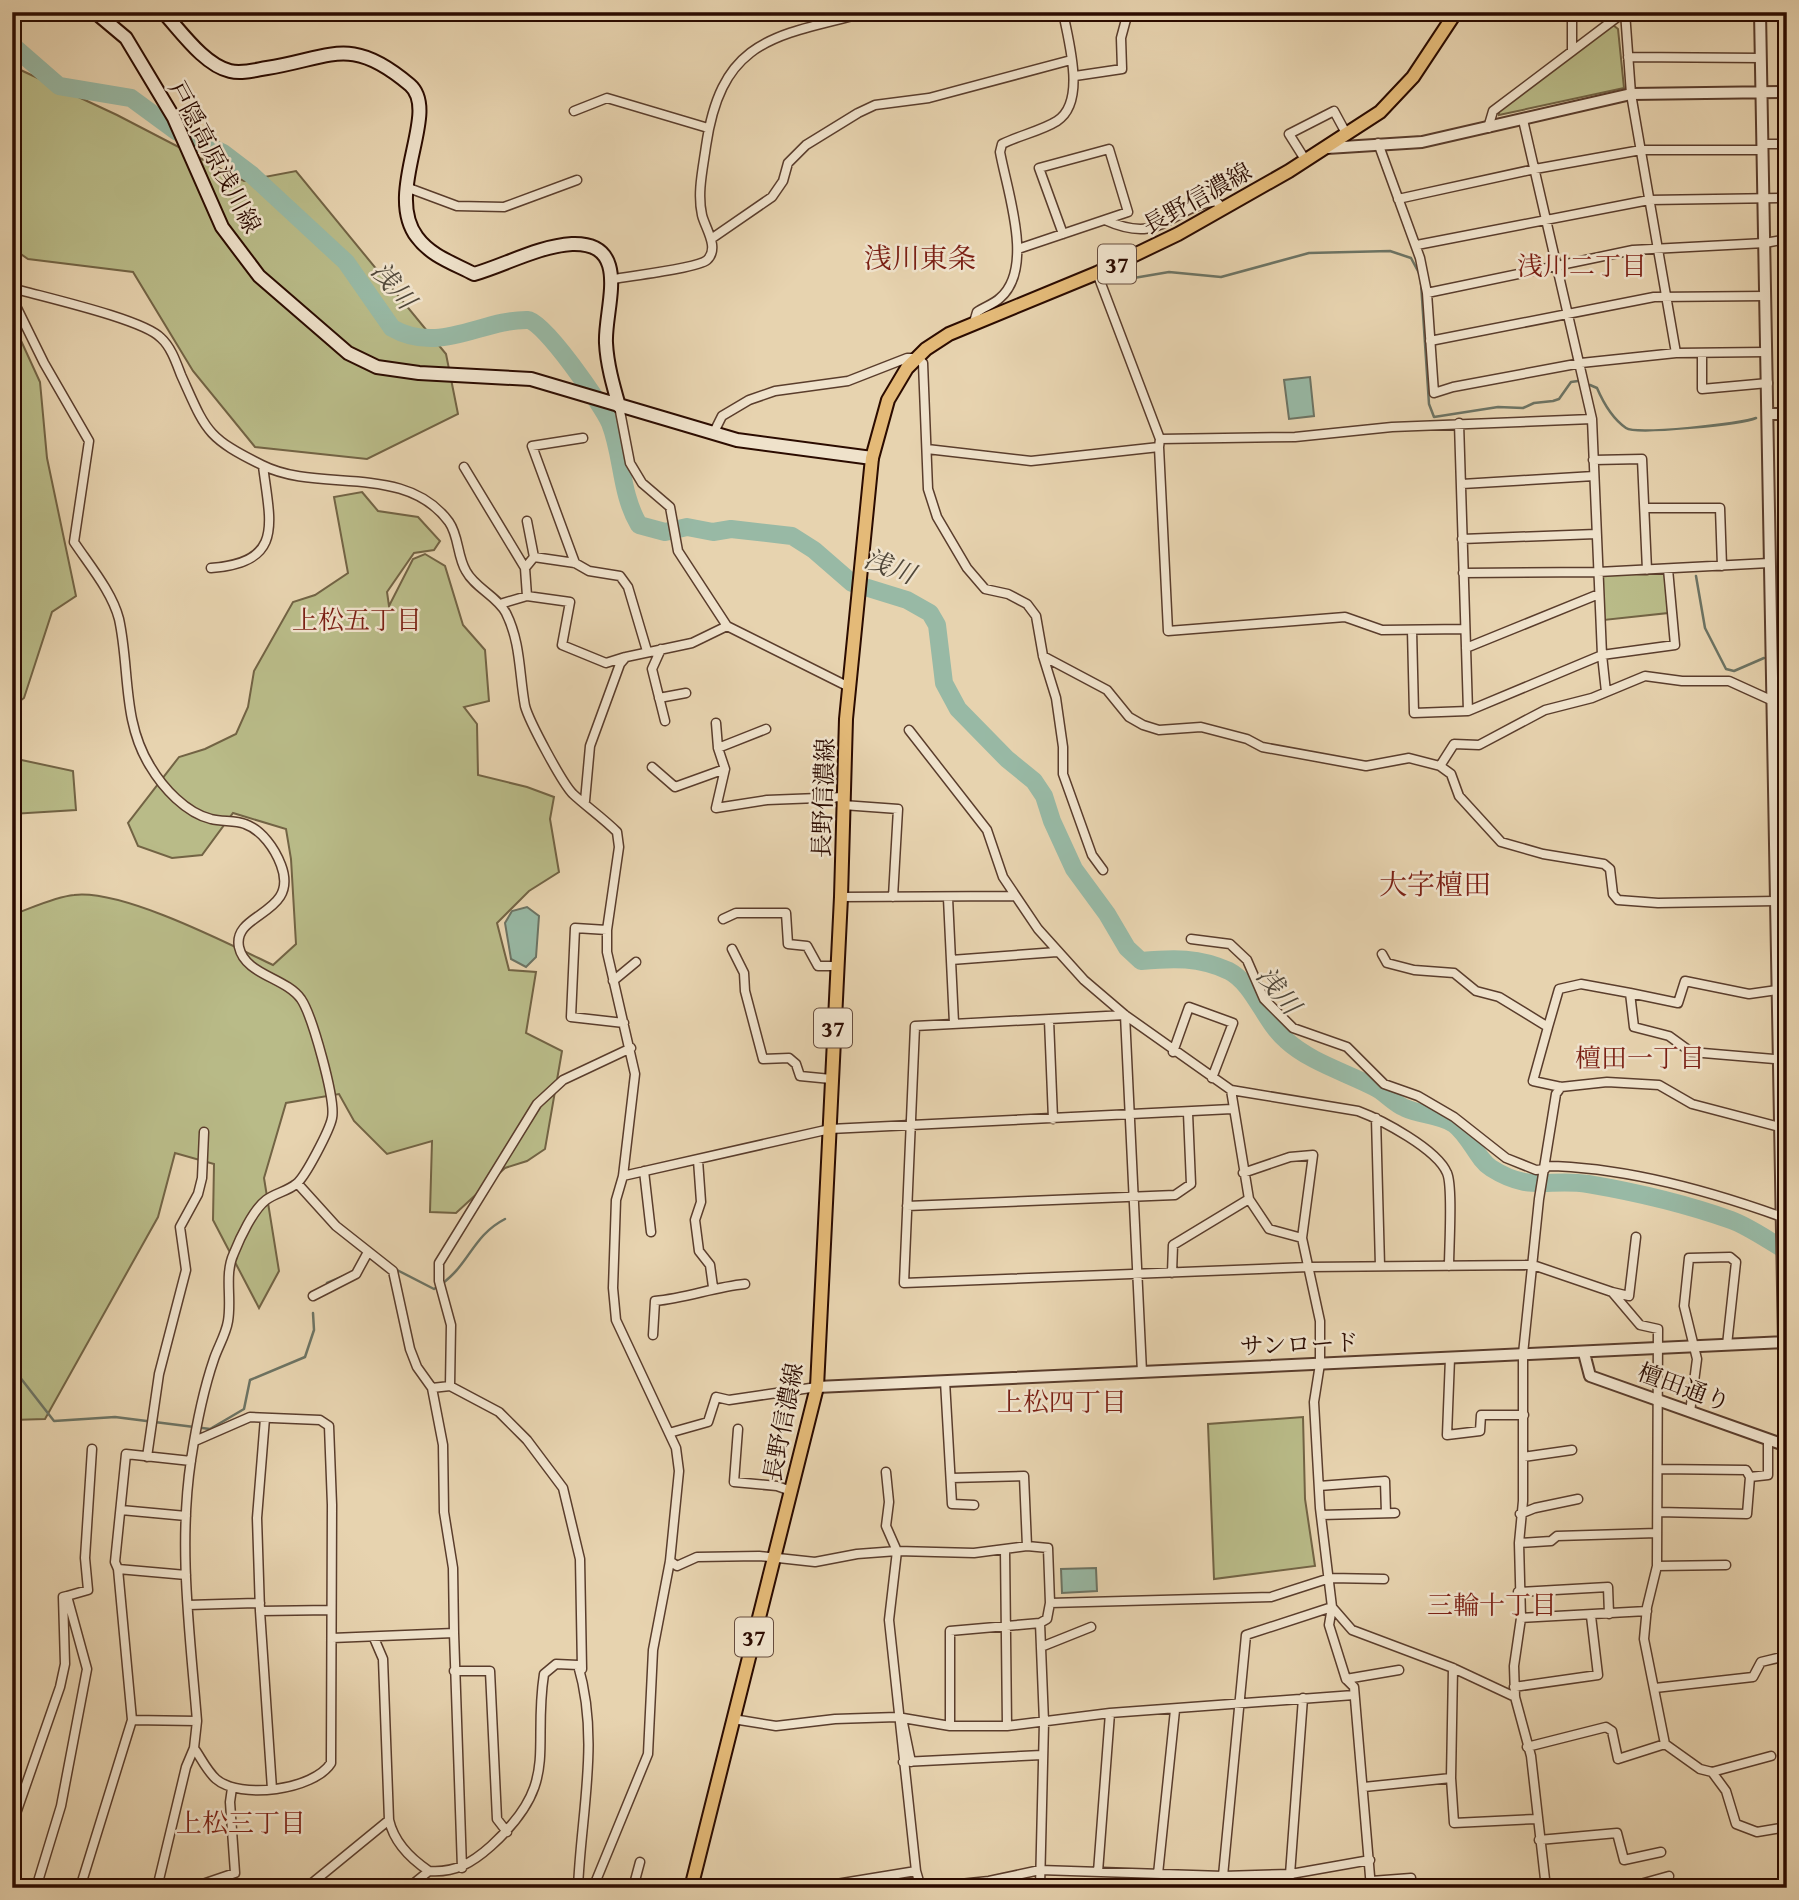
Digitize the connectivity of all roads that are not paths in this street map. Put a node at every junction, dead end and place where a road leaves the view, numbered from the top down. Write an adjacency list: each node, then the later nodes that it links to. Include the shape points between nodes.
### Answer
1 (95, 12): 63 (main road, 戸隠高原浅川線, via 126,38 174,118 222,227 259,276 348,353 398,370 531,379)
2 (163, 12): 31 (main road, 戸隠高原浅川線, via 214,63 229,71 347,52 412,87 419,97 420,120)
3 (869, 12): 20 (street, via 781,33 747,54 731,71)
4 (1063, 12): 13 (street)
5 (1128, 12): 14 (street, via 1121,38 1122,69)
6 (1456, 12): 22 (main road, 長野信濃線 / 37, via 1413,77 1380,112)
7 (1572, 12): 10 (street)
8 (1624, 12): 10 (street); 11 (street)
9 (1760, 12): 12 (street)
10 (1572, 51): 21 (street, via 1493,111)
11 (1628, 57): 12 (street); 17 (street)
12 (1761, 58): 15 (street)
13 (1071, 60): 14 (street); 40 (street, via 929,98 875,105 858,113 806,145 788,163 772,197)
14 (1075, 76): 45 (street, via 1066,113 1002,144)
15 (1761, 92): 16 (street); 17 (street); 25 (street)
16 (1787, 92)
17 (1631, 94): 19 (street); 27 (street)
18 (574, 111): 20 (street, via 607,97)
19 (1523, 120): 21 (street); 29 (street)
20 (708, 128): 40 (street, via 700,192)
21 (1488, 128): 23 (street, via 1422,142)
22 (1347, 135): 26 (main road, 長野信濃線 / 37); 28 (street, via 1334,111 1289,134)
23 (1378, 142): 26 (street); 34 (street)
24 (1787, 144): 25 (street)
25 (1763, 147): 27 (street); 33 (street)
26 (1327, 148): 28 (main road, 長野信濃線 / 37)
27 (1641, 150): 29 (street); 35 (street)
28 (1306, 161): 36 (main road, 長野信濃線 / 37)
29 (1535, 169): 34 (street); 37 (street)
30 (577, 180): 31 (street, via 504,207 457,206)
31 (406, 187): 48 (main road, 戸隠高原浅川線, via 410,225 425,245 474,274 573,244 591,247 606,257)
32 (1787, 198): 33 (street)
33 (1764, 199): 35 (street); 42 (street)
34 (1398, 200): 43 (street)
35 (1649, 200): 37 (street); 44 (street)
36 (1223, 209): 38 (street, via 1216,201 1204,203 1142,230); 47 (main road, 長野信濃線 / 37)
37 (1546, 218): 43 (street); 46 (street)
38 (1105, 220): 39 (street); 39 (street, via 1128,212 1109,149 1039,168)
39 (1063, 234): 45 (street)
40 (711, 239): 48 (street, via 712,252 706,261)
41 (1787, 239): 42 (street)
42 (1765, 243): 44 (street); 51 (street)
43 (1417, 246): 50 (street)
44 (1658, 248): 46 (street); 52 (street)
45 (1018, 249): 55 (street, via 1014,279 1001,298 977,312)
46 (1558, 264): 50 (street); 54 (street)
47 (1097, 273): 55 (main road, 長野信濃線 / 37); 70 (street)
48 (614, 279): 63 (main road, via 606,342)
49 (12, 288): 74 (street, via 150,328 171,351 196,413 213,436)
50 (1427, 293): 56 (street)
51 (1766, 296): 52 (street); 57 (street)
52 (1666, 297): 54 (street); 58 (street)
53 (12, 298): 166 (street, via 89,441 74,542 113,603 134,731 149,765 173,796 195,812 256,830 282,867 284,888 275,905 245,925 238,936 248,964 300,998 321,1059 333,1117)
54 (1569, 312): 56 (street); 61 (street)
55 (974, 322): 60 (main road, 長野信濃線 / 37)
56 (1430, 341): 61 (street, via 1434,393)
57 (1766, 352): 59 (street); 62 (street)
58 (1676, 353): 59 (street); 61 (street)
59 (1702, 353): 62 (street, via 1702,388)
60 (917, 358): 68 (street, via 848,381 775,391 749,400 722,416); 71 (street, via 924,370); 72 (main road, 長野信濃線 / 37, via 888,400)
61 (1581, 363): 66 (street)
62 (1768, 383): 64 (street)
63 (614, 404): 68 (main road, 戸隠高原浅川線); 95 (street, via 630,463 642,483 670,507 677,545)
64 (1769, 414): 65 (street); 84 (street)
65 (1787, 414)
66 (1592, 419): 67 (street); 73 (street)
67 (1460, 424): 70 (street); 77 (street)
68 (713, 434): 72 (main road, 戸隠高原浅川線)
69 (583, 438): 83 (street, via 532,446)
70 (1159, 443): 71 (street, via 1031,461); 97 (street, via 1168,631 1345,617 1382,630)
71 (927, 449): 102 (street, via 928,489 937,517 985,589 1027,604 1036,616)
72 (872, 458): 104 (main road, 長野信濃線 / 37)
73 (1593, 460): 76 (street); 78 (street, via 1642,459)
74 (263, 466): 86 (street, via 271,529 267,543 258,555 234,567); 94 (street, via 302,479 389,486 418,498 451,524 467,573)
75 (464, 467): 87 (street)
76 (1594, 476): 77 (street); 80 (street)
77 (1462, 484): 81 (street)
78 (1646, 508): 85 (street, via 1720,508); 88 (street)
79 (527, 520): 82 (street)
80 (1596, 534): 81 (street); 90 (street)
81 (1462, 539): 91 (street)
82 (534, 557): 83 (street); 87 (street)
83 (575, 563): 100 (street, via 589,571 620,576 632,597)
84 (1769, 563): 85 (street); 109 (street)
85 (1722, 566): 89 (street)
86 (211, 568)
87 (525, 568): 93 (street)
88 (1647, 569): 89 (street); 90 (street)
89 (1668, 569): 101 (street, via 1675,645)
90 (1598, 572): 91 (street); 92 (street)
91 (1463, 573): 96 (street)
92 (1599, 594): 98 (street); 101 (street)
93 (527, 596): 94 (street); 103 (street, via 570,601 562,645 606,663)
94 (500, 604): 119 (street, via 516,640 526,708 564,781)
95 (727, 626): 99 (street, via 692,643); 104 (street)
96 (1465, 629): 97 (street); 98 (street)
97 (1412, 630): 110 (street, via 1414,713)
98 (1466, 648): 110 (street)
99 (661, 649): 100 (street); 107 (street, via 652,669)
100 (647, 651): 103 (street)
101 (1602, 655): 105 (street); 110 (street)
102 (1043, 656): 116 (street, via 1107,690 1129,717 1159,730 1200,727 1262,747 1366,766 1409,758); 121 (street, via 1056,698 1063,774 1092,855)
103 (626, 657): 119 (street, via 590,746)
104 (849, 687): 120 (main road, 長野信濃線 / 37)
105 (1606, 692): 109 (street, via 1644,676 1730,681); 116 (street, via 1545,710 1479,746 1454,744)
106 (686, 693): 107 (street)
107 (659, 698): 111 (street)
108 (1787, 700): 109 (street)
109 (1773, 701): 122 (street)
110 (1468, 711)
111 (665, 721)
112 (716, 723): 115 (street)
113 (766, 729): 115 (street)
114 (909, 730): 123 (street, via 987,830)
115 (718, 748): 118 (street)
116 (1440, 766): 127 (street, via 1451,774 1459,796 1501,842 1604,864 1610,869 1618,900)
117 (652, 767): 118 (street, via 676,787)
118 (726, 769): 120 (street, via 716,808 767,800)
119 (584, 801): 129 (street, via 617,832 619,840)
120 (844, 801): 124 (main road, 長野信濃線 / 37); 125 (street, via 898,808)
121 (1103, 870)
122 (1781, 878): 127 (street)
123 (1014, 896): 126 (street); 132 (street)
124 (841, 897): 125 (street); 136 (main road, 長野信濃線 / 37)
125 (893, 897): 126 (street)
126 (948, 898): 134 (street)
127 (1775, 901): 138 (street)
128 (723, 919): 136 (street, via 736,913 786,913 788,944 807,946 818,966)
129 (607, 930): 137 (street); 142 (street, via 575,928 571,1017)
130 (1191, 939): 162 (street, via 1230,944 1247,960 1264,999 1293,1028 1347,1048 1384,1084 1418,1096 1454,1117 1506,1158)
131 (732, 949): 149 (street, via 744,973 763,1059 789,1058 800,1076)
132 (1057, 952): 134 (street); 140 (street)
133 (1382, 954): 144 (street, via 1388,963 1414,970 1454,973 1476,991 1499,997)
134 (951, 960): 143 (street)
135 (636, 962): 137 (street)
136 (837, 965): 149 (main road, 長野信濃線 / 37)
137 (613, 981): 142 (street)
138 (1777, 990): 139 (street, via 1749,994 1685,981 1678,1003); 147 (street)
139 (1630, 993): 144 (street, via 1581,984 1559,989); 147 (street, via 1634,1027 1669,1036 1691,1052)
140 (1125, 1016): 141 (street); 146 (street); 154 (street)
141 (1049, 1020): 143 (street); 156 (street)
142 (624, 1023): 145 (street)
143 (954, 1023): 157 (street, via 915,1026)
144 (1548, 1027): 150 (street, via 1534,1081)
145 (631, 1048): 165 (street, via 635,1074); 196 (street, via 563,1080 537,1104 439,1263 451,1325)
146 (1174, 1052): 148 (street); 148 (street, via 1189,1007 1233,1023)
147 (1782, 1060): 158 (street)
148 (1212, 1078): 151 (street)
149 (831, 1079): 159 (main road, 長野信濃線 / 37)
150 (1561, 1087): 158 (street, via 1607,1082 1659,1085 1692,1104); 162 (street, via 1556,1094)
151 (1231, 1090): 152 (street); 155 (street, via 1335,1105)
152 (1232, 1109): 153 (street); 164 (street)
153 (1188, 1113): 154 (street); 167 (street, via 1191,1184 1175,1195)
154 (1128, 1116): 156 (street); 167 (street)
155 (1376, 1118): 176 (street); 177 (street, via 1435,1155 1448,1174)
156 (1053, 1119): 157 (street)
157 (912, 1126): 159 (street); 169 (street)
158 (1783, 1128): 170 (street)
159 (830, 1129): 161 (street); 197 (main road, 長野信濃線 / 37)
160 (204, 1132): 210 (street, via 198,1194 180,1227 185,1277 159,1374)
161 (698, 1160): 163 (street); 182 (street, via 701,1202 695,1220 699,1251 710,1265)
162 (1545, 1169): 170 (street, via 1581,1167 1645,1178 1745,1204); 175 (street)
163 (644, 1171): 165 (street); 171 (street)
164 (1243, 1172): 168 (street); 173 (street, via 1313,1155)
165 (623, 1176): 204 (street, via 616,1200 616,1320)
166 (298, 1184): 174 (street, via 336,1226); 206 (street, via 264,1201 234,1252 229,1267 228,1322 213,1361)
167 (1133, 1198): 169 (street); 180 (street)
168 (1249, 1199): 173 (street, via 1269,1229); 179 (street, via 1173,1245)
169 (907, 1206): 180 (street, via 904,1283)
170 (1782, 1221): 186 (street)
171 (650, 1232)
172 (1636, 1237): 183 (street, via 1629,1296)
173 (1302, 1238): 178 (street)
174 (368, 1252): 184 (street, via 356,1274); 198 (street, via 393,1271 410,1349)
175 (1533, 1265): 177 (street); 183 (street); 191 (street)
176 (1380, 1266): 177 (street); 178 (street)
177 (1449, 1266)
178 (1309, 1267): 179 (street); 193 (street, via 1320,1321)
179 (1172, 1273): 180 (street)
180 (1138, 1274): 194 (street)
181 (745, 1284): 182 (street)
182 (713, 1287): 185 (street, via 687,1298 655,1301)
183 (1612, 1292): 189 (street, via 1640,1325 1658,1329)
184 (313, 1296)
185 (653, 1335)
186 (1786, 1343): 187 (street, サンロード)
187 (1727, 1345): 188 (street, サンロード); 188 (street, via 1736,1262 1730,1257 1689,1258 1684,1306)
188 (1696, 1347): 189 (street, サンロード); 200 (street)
189 (1660, 1349): 190 (street, サンロード); 199 (street)
190 (1584, 1353): 191 (street, サンロード); 199 (street, 檀田通り, via 1590,1376)
191 (1523, 1354): 192 (street, サンロード); 201 (street)
192 (1450, 1358): 193 (street, サンロード); 201 (street, via 1447,1435 1480,1431 1481,1415)
193 (1320, 1364): 194 (street, サンロード); 217 (street, via 1314,1402)
194 (1142, 1372): 195 (street, サンロード)
195 (945, 1381): 197 (street, サンロード); 216 (street)
196 (450, 1386): 198 (street); 261 (street, via 499,1412 563,1488 580,1559)
197 (817, 1387): 204 (street, via 729,1400 716,1397 708,1422); 218 (main road, 長野信濃線 / 37)
198 (432, 1388): 253 (street, via 443,1445)
199 (1660, 1401): 200 (street, 檀田通り); 213 (street)
200 (1690, 1412): 205 (street, 檀田通り)
201 (1524, 1415): 211 (street)
202 (265, 1418): 206 (street, via 250,1417); 243 (street, via 257,1518); 245 (street, via 320,1420 328,1426)
203 (738, 1429): 218 (street, via 734,1482)
204 (669, 1433): 232 (street, via 679,1471)
205 (1768, 1439): 207 (street, 檀田通り); 215 (street, via 1768,1475)
206 (195, 1441): 212 (street)
207 (1787, 1446)
208 (92, 1449): 240 (street, via 85,1558 88,1590)
209 (1572, 1450): 211 (street)
210 (147, 1457): 212 (street); 221 (street, via 126,1454)
211 (1523, 1457): 224 (street)
212 (191, 1461): 225 (street)
213 (1658, 1469): 215 (street, via 1746,1470); 222 (street)
214 (886, 1472): 230 (street, via 886,1526)
215 (1750, 1477): 222 (street, via 1747,1514)
216 (950, 1478): 220 (street, via 952,1504); 228 (street, via 1024,1476)
217 (1319, 1486): 223 (street); 223 (street, via 1385,1481 1390,1513)
218 (791, 1491): 231 (main road, 長野信濃線 / 37)
219 (1578, 1499): 224 (street)
220 (974, 1505)
221 (121, 1510): 225 (street); 235 (street)
222 (1658, 1512): 226 (street)
223 (1321, 1514): 237 (street)
224 (1520, 1514): 227 (street)
225 (186, 1516): 236 (street)
226 (1657, 1534): 227 (street, via 1557,1536 1551,1541); 234 (street)
227 (1519, 1543): 239 (street)
228 (1027, 1546): 229 (street); 241 (street, via 1048,1548)
229 (1005, 1550): 230 (street); 251 (street)
230 (897, 1551): 231 (street, via 815,1562); 270 (street, via 889,1620)
231 (774, 1558): 232 (street, via 697,1557 677,1566); 271 (main road, 長野信濃線 / 37)
232 (670, 1560): 317 (street, via 653,1650 648,1754)
233 (1726, 1565): 234 (street)
234 (1657, 1566): 246 (street)
235 (118, 1569): 236 (street); 272 (street)
236 (186, 1575): 242 (street)
237 (1330, 1578): 238 (street); 241 (street, via 1271,1597); 244 (street)
238 (1384, 1579)
239 (1518, 1592): 247 (street, via 1608,1587); 249 (street)
240 (67, 1596): 290 (street, via 63,1597 65,1664 60,1687); 310 (street, via 87,1670 61,1806)
241 (1050, 1603): 250 (street, via 1047,1619)
242 (188, 1605): 243 (street); 273 (street)
243 (260, 1607): 245 (street); 287 (street)
244 (1332, 1607): 258 (street, via 1352,1630); 262 (street, via 1329,1625); 267 (street, via 1246,1635)
245 (331, 1610): 254 (street)
246 (1647, 1611): 247 (street); 263 (street, via 1644,1639)
247 (1609, 1614): 248 (street)
248 (1591, 1616): 249 (street); 264 (street, via 1598,1675)
249 (1521, 1618): 264 (street)
250 (1040, 1623): 251 (street); 257 (street)
251 (1007, 1627): 275 (street, via 950,1632); 276 (street)
252 (1091, 1627): 257 (street)
253 (454, 1633): 255 (street); 260 (street)
254 (332, 1638): 255 (street); 287 (street, via 331,1763 325,1773 300,1786)
255 (374, 1638): 289 (street, via 383,1660)
256 (1787, 1640): 263 (street, via 1782,1657 1761,1662 1753,1677)
257 (1041, 1647): 274 (street)
258 (1453, 1668): 264 (street); 284 (street)
259 (1399, 1670): 262 (street)
260 (454, 1671): 292 (street, via 491,1671 497,1819); 297 (street)
261 (582, 1679): 292 (street, via 578,1665 568,1662 556,1664 544,1674 541,1760 522,1816); 316 (street, via 589,1722 588,1777)
262 (1346, 1679): 265 (street, via 1354,1687)
263 (1655, 1688): 277 (street)
264 (1514, 1692): 278 (street)
265 (1354, 1695): 266 (street); 285 (street)
266 (1303, 1698): 267 (street); 303 (street)
267 (1240, 1702): 268 (street); 304 (street)
268 (1175, 1710): 269 (street); 302 (street)
269 (1110, 1713): 274 (street); 301 (street)
270 (900, 1717): 271 (street, via 776,1726); 275 (street); 282 (street)
271 (733, 1719): 309 (main road, 長野信濃線 / 37)
272 (132, 1720): 273 (street); 311 (street)
273 (197, 1721): 279 (street)
274 (1044, 1722): 276 (street); 280 (street)
275 (950, 1726): 276 (street)
276 (1007, 1726)
277 (1665, 1744): 278 (street, via 1618,1759 1612,1731 1606,1727); 283 (street, via 1700,1769)
278 (1527, 1747): 288 (street)
279 (194, 1748): 286 (street, via 216,1779); 312 (street)
280 (1042, 1755): 282 (street); 298 (street)
281 (1771, 1756): 283 (street)
282 (907, 1762): 300 (street)
283 (1712, 1772): 291 (street, via 1726,1791 1736,1824 1757,1832)
284 (1451, 1778): 285 (street); 288 (street, via 1454,1823)
285 (1364, 1787): 295 (street, via 1364,1833)
286 (232, 1788): 287 (street); 313 (street, via 234,1873)
287 (272, 1789)
288 (1536, 1819): 293 (street)
289 (389, 1820): 299 (street, via 392,1834 415,1862); 314 (street)
290 (12, 1825)
291 (1787, 1827)
292 (507, 1832): 297 (street)
293 (1538, 1840): 294 (street, via 1617,1833 1624,1860); 323 (street)
294 (1661, 1852)
295 (1370, 1860): 303 (street); 308 (street)
296 (640, 1862): 318 (street)
297 (462, 1868): 299 (street)
298 (1040, 1870): 301 (street); 307 (street); 321 (street)
299 (429, 1871): 315 (street)
300 (916, 1871): 307 (street, via 921,1888); 320 (street)
301 (1098, 1872): 302 (street)
302 (1158, 1874): 304 (street)
303 (1291, 1874): 304 (street); 322 (street)
304 (1223, 1876)
305 (1669, 1876): 324 (street)
306 (1411, 1878): 308 (street)
307 (989, 1884)
308 (1371, 1884)
309 (692, 1886): 319 (street)
310 (36, 1888)
311 (80, 1888)
312 (157, 1888)
313 (192, 1888)
314 (306, 1888)
315 (408, 1888)
316 (578, 1888)
317 (593, 1888)
318 (634, 1888)
319 (714, 1888)
320 (811, 1888)
321 (1040, 1888)
322 (1289, 1888)
323 (1546, 1888)
324 (1626, 1888)
325 (1728, 1888): 326 (street)
326 (1738, 1888)

